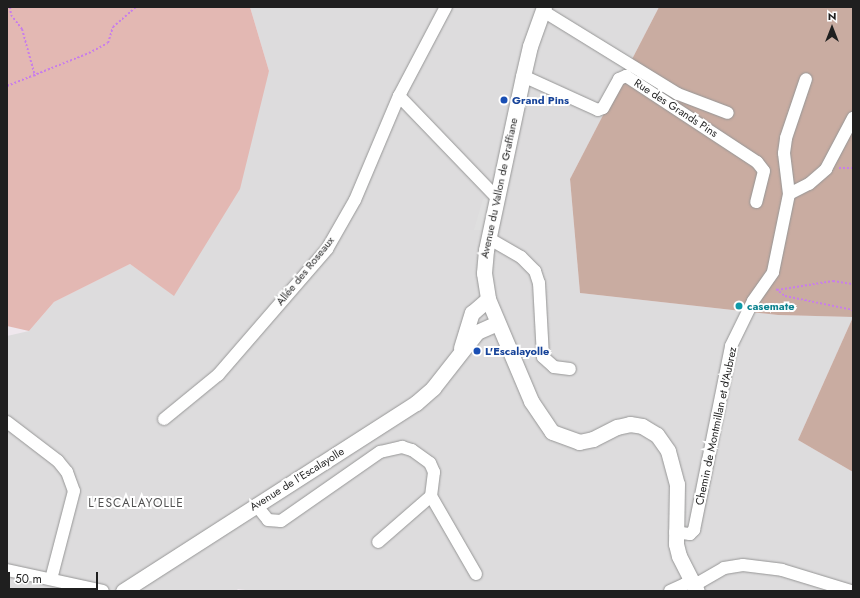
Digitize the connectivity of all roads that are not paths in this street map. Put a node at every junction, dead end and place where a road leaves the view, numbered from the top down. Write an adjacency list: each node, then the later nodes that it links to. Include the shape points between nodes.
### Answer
1 (446, 7): 5 (street, Allée des Roseaux)
2 (544, 9): 3 (street, Avenue du Vallon de Graffiane); 6 (street, via 678,94)
3 (522, 76): 9 (street, Avenue du Vallon de Graffiane); 10 (street, Rue des Grands Pins, via 598,110 603,108 619,78 626,76 757,162 764,176)
4 (806, 79): 8 (street, Chemin de Montmillan et d'Aubrez, via 786,138 784,153)
5 (399, 96): 9 (street); 16 (street, Allée des Roseaux, via 355,200 327,249 218,375)
6 (728, 113)
7 (853, 118): 8 (street, via 826,169 809,184)
8 (789, 194): 20 (street, Chemin de Montmillan et d'Aubrez, via 773,272 754,301 731,346 694,530 690,534)
9 (497, 198): 11 (street, Avenue du Vallon de Graffiane)
10 (756, 202)
11 (488, 238): 12 (street, Avenue du Vallon de Graffiane, via 484,262); 15 (street, via 521,257 535,271 539,284 543,357 554,367)
12 (488, 299): 13 (street, Avenue du Vallon de Graffiane); 14 (street, Avenue de l'Escalayolle, via 472,313)
13 (497, 323): 14 (street, Avenue de l'Escalayolle, via 477,332); 20 (street, Avenue du Vallon de Graffiane, via 531,401 542,422 552,432 579,442 630,424 642,426 657,435 668,451 677,484)
14 (460, 355): 19 (street, Avenue de l'Escalayolle, via 433,388 416,402)
15 (570, 369)
16 (164, 419)
17 (7, 422): 24 (street, via 58,461 66,472 74,492)
18 (431, 496): 19 (street, via 434,472 430,463 412,450 402,447 380,452 281,521 268,520); 21 (street); 23 (street)
19 (256, 505): 27 (street, Avenue de l'Escalayolle)
20 (675, 532): 25 (street, Avenue du Vallon de Graffiane, via 679,556)
21 (378, 542)
22 (7, 570): 24 (street)
23 (476, 574)
24 (51, 579): 26 (street)
25 (694, 587): 28 (street); 29 (street, via 724,568 750,565 782,570)
26 (103, 591)
27 (123, 591)
28 (670, 591)
29 (851, 591)

